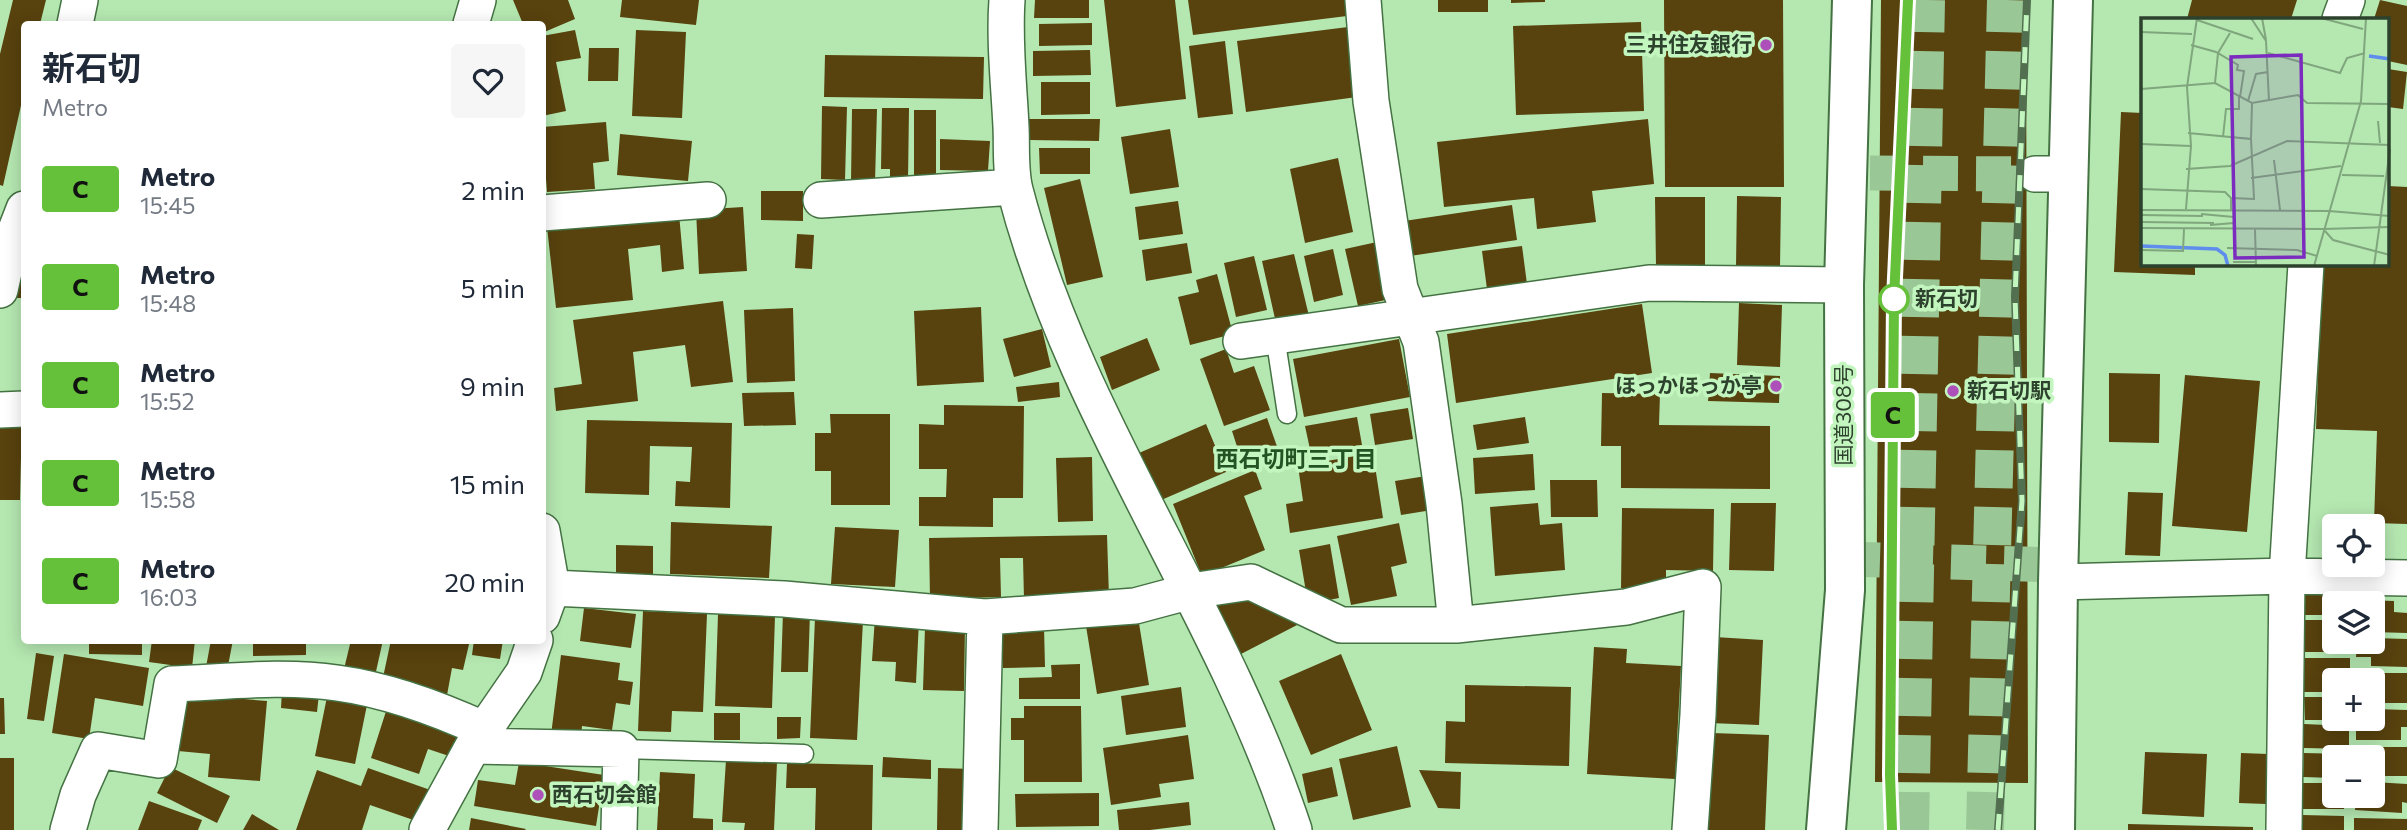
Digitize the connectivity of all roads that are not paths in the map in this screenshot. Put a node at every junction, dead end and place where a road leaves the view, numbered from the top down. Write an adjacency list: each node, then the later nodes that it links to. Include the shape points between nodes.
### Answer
1 (80, 0): 9 (street)
2 (478, 0): 10 (street)
3 (1007, 0): 11 (street)
4 (1363, 0): 19 (street, via 1371,101 1400,289)
5 (1852, 0): 17 (highway, 国道308号, via 1858,173)
6 (2073, 0): 27 (highway, via 2051,174)
7 (2347, 0): 8 (street)
8 (2340, 18)
9 (76, 21)
10 (472, 21)
11 (1014, 187): 13 (street); 28 (street, via 1052,307 1130,475)
12 (708, 200): 14 (street)
13 (821, 200)
14 (546, 213)
15 (21, 217): 18 (street)
16 (2306, 266): 25 (street)
17 (1844, 285): 19 (street, via 1649,283); 42 (highway, 国道308号, via 1844,590)
18 (0, 289)
19 (1409, 316): 20 (street); 31 (street, via 1421,342)
20 (1276, 336): 21 (street); 24 (lane)
21 (1241, 341)
22 (21, 409): 23 (street)
23 (0, 410)
24 (1287, 414)
25 (2287, 576): 26 (street); 27 (street); 44 (street)
26 (2407, 578)
27 (2058, 582): 43 (highway)
28 (1191, 591): 30 (street, via 1135,606); 31 (street, via 1251,582 1341,625); 40 (street, via 1278,782)
29 (547, 602): 30 (street, via 784,598)
30 (985, 617): 39 (street)
31 (1456, 625): 41 (street, via 1626,607 1703,587)
32 (533, 644): 33 (street, via 524,672)
33 (479, 738): 34 (street); 36 (street, via 444,712 338,682 283,679 172,684 159,760 98,750); 37 (street)
34 (621, 749): 35 (lane); 38 (street)
35 (804, 754)
36 (68, 830)
37 (427, 830)
38 (619, 830)
39 (980, 830)
40 (1294, 830)
41 (1690, 830)
42 (1826, 830)
43 (2055, 830)
44 (2284, 830)

